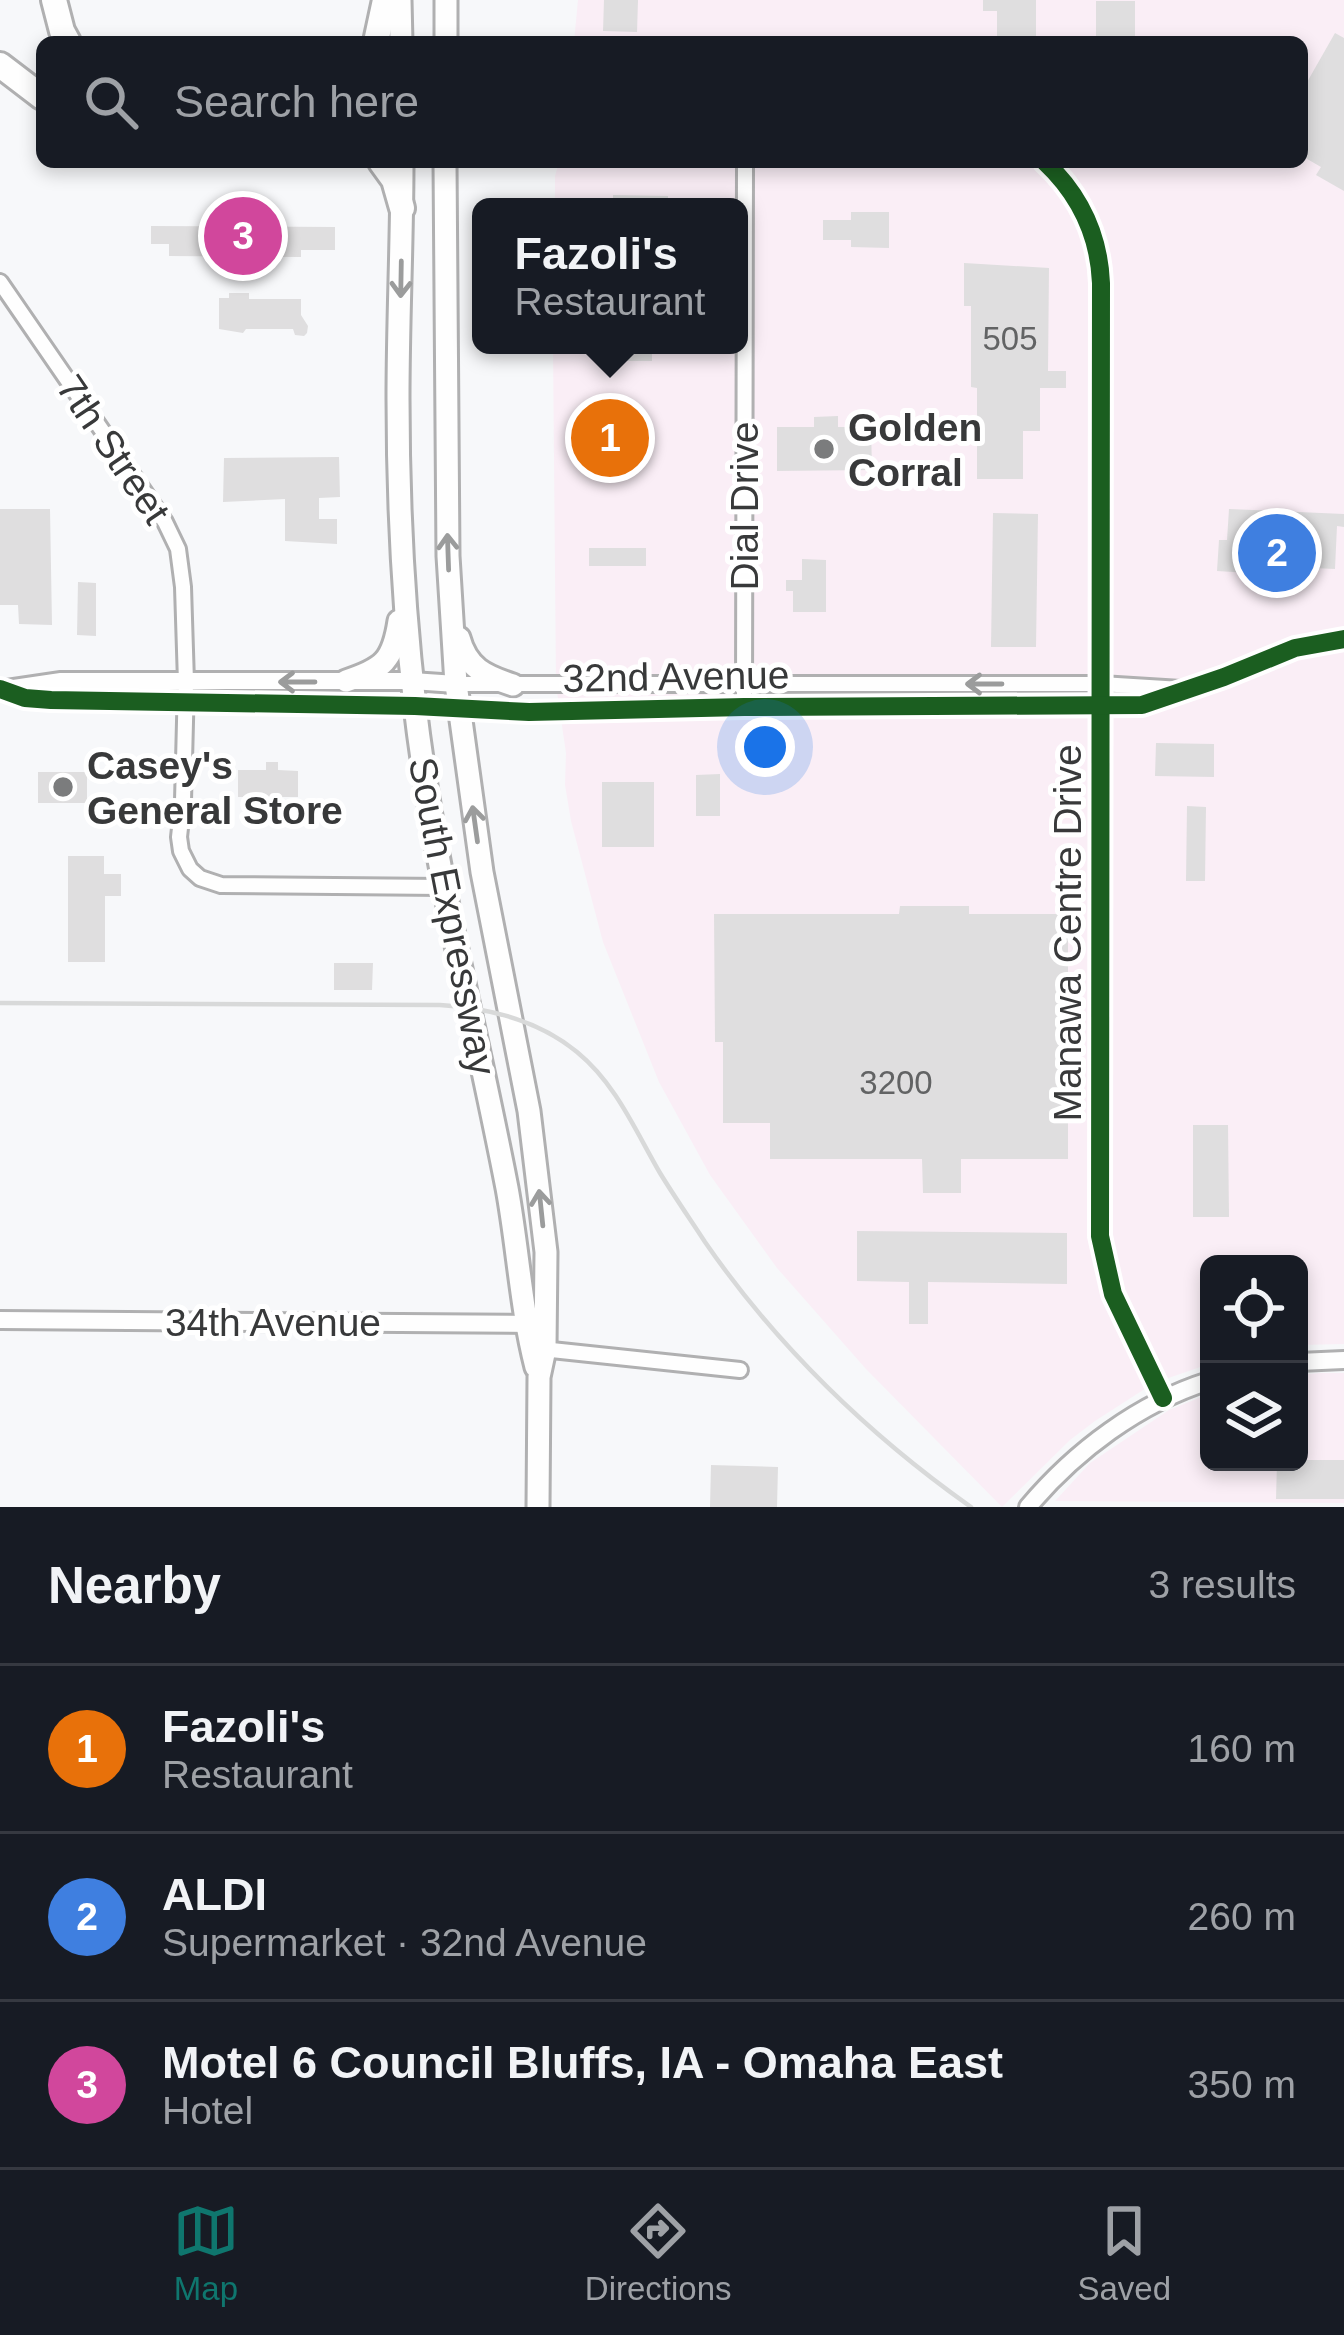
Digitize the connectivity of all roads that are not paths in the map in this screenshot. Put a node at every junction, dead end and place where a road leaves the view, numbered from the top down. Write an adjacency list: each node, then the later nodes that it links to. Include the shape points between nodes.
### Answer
1 (54, 0): 5 (highway)
2 (385, 0): 6 (highway)
3 (400, 0): 7 (main road)
4 (446, 0): 8 (main road)
5 (65, 36)
6 (377, 36)
7 (401, 36)
8 (446, 36)
9 (0, 65): 10 (highway)
10 (36, 92)
11 (386, 168): 17 (highway)
12 (402, 168): 17 (main road, South Expressway)
13 (445, 168): 21 (main road, South Expressway, one-way to 13)
14 (745, 168): 16 (street, Dial Drive)
15 (1051, 168): 28 (street, Manawa Centre Drive, via 1080,205 1101,271)
16 (745, 198)
17 (402, 208): 20 (main road, South Expressway, one-way to 20)
18 (0, 282): 24 (street, 7th Street, via 175,541)
19 (745, 354): 27 (street, Dial Drive)
20 (404, 584): 23 (main road, South Expressway); 25 (main road, via 391,655)
21 (450, 608): 26 (main road, South Expressway); 29 (main road, via 469,664)
22 (1344, 639): 31 (street, 32nd Avenue, via 1295,647)
23 (412, 681): 25 (street, 32nd Avenue); 26 (street, 32nd Avenue); 33 (main road, South Expressway)
24 (186, 682): 25 (street, 32nd Avenue, one-way to 24); 30 (street, 32nd Avenue); 32 (street, 7th Street)
25 (346, 682)
26 (456, 684): 29 (street, 32nd Avenue); 36 (main road, South Expressway)
27 (744, 684): 28 (street, 32nd Avenue, one-way to 27); 29 (street, 32nd Avenue); 35 (street, Dial Drive)
28 (1101, 684): 31 (street, 32nd Avenue); 34 (street, Manawa Centre Drive)
29 (513, 685)
30 (2, 689): 32 (street, 32nd Avenue, via 25,698)
31 (1186, 689): 34 (street, 32nd Avenue, via 1142,706)
32 (184, 704): 33 (street, 32nd Avenue); 37 (street, 7th Street, via 179,837 200,878 221,885)
33 (415, 706): 36 (street, 32nd Avenue); 37 (main road, South Expressway)
34 (1101, 706): 35 (street, 32nd Avenue); 45 (street, Manawa Centre Drive, via 1100,1236 1113,1294)
35 (744, 707): 36 (street, 32nd Avenue)
36 (459, 710): 39 (main road, South Expressway, one-way to 36, via 546,1252 529,1112)
37 (443, 887): 39 (main road, South Expressway)
38 (0, 1321): 39 (street, 34th Avenue)
39 (536, 1324): 40 (main road, South Expressway)
40 (538, 1349): 43 (street); 47 (main road, South Expressway)
41 (1344, 1360): 42 (street)
42 (1308, 1362)
43 (740, 1370)
44 (1200, 1384): 45 (street)
45 (1163, 1398): 46 (street, via 1106,1435)
46 (1033, 1501)
47 (538, 1507)

